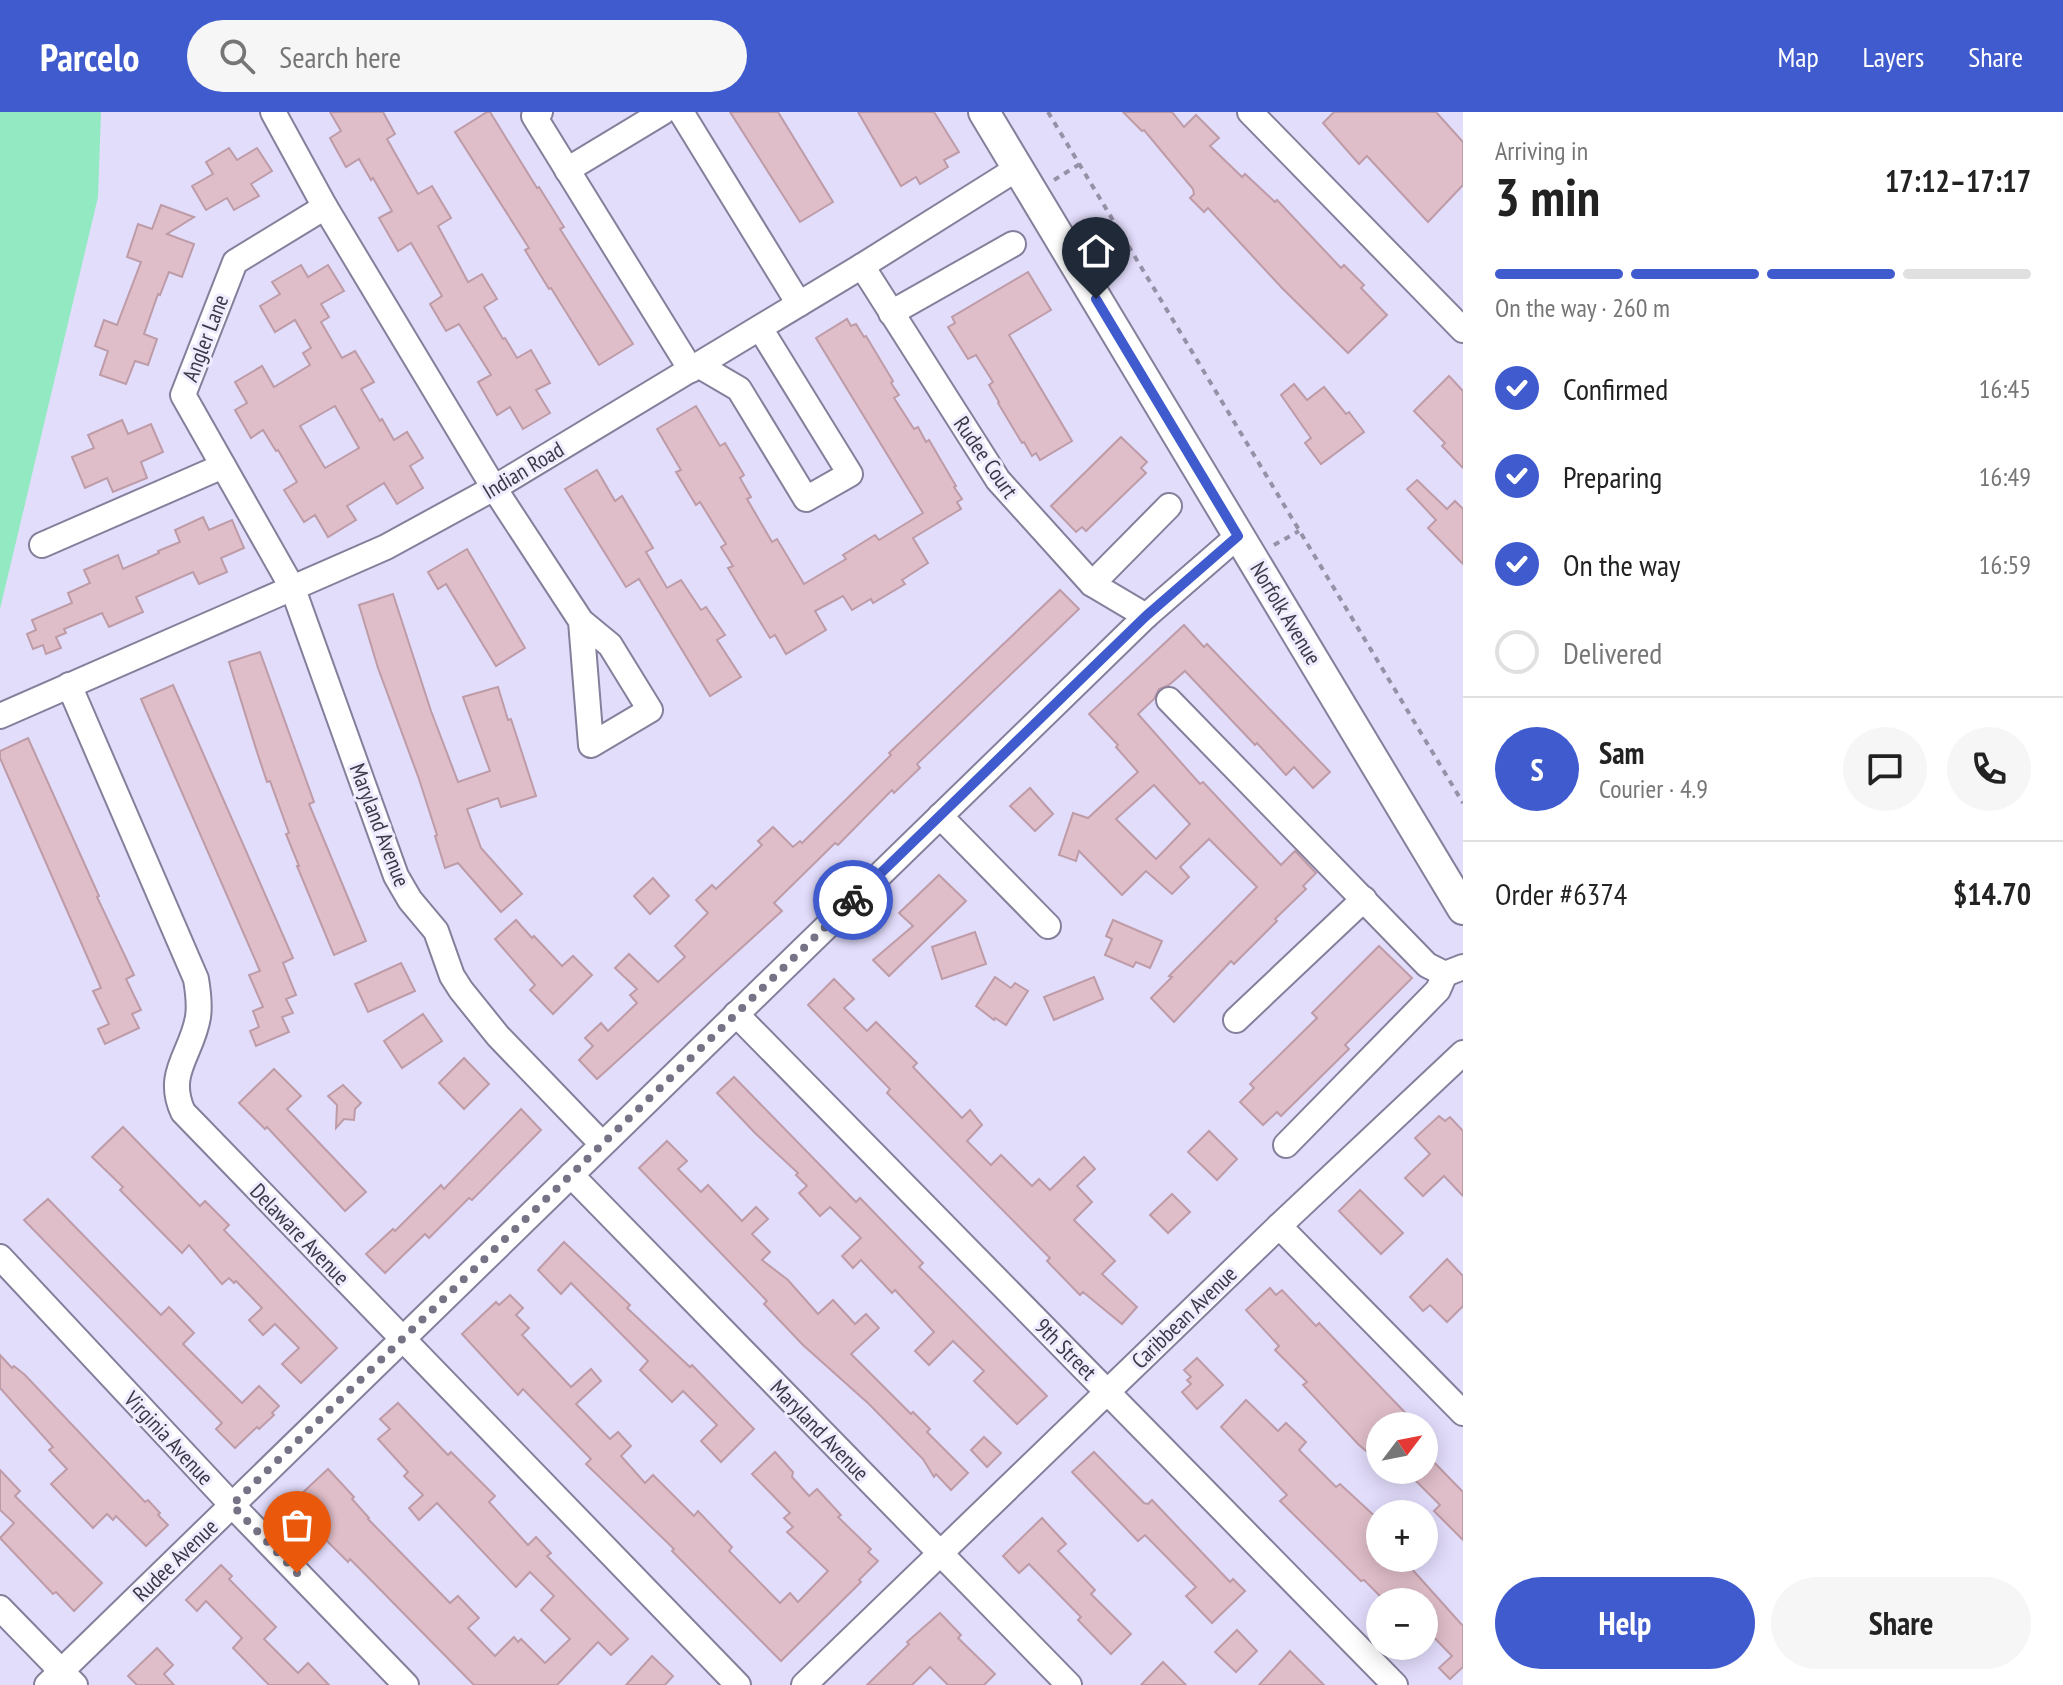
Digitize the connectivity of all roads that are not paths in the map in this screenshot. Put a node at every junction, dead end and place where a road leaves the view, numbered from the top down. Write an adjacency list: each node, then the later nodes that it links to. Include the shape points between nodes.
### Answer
1 (273, 112): 9 (street)
2 (540, 112): 8 (street, via 534,116)
3 (663, 112): 8 (street)
4 (681, 112): 12 (street)
5 (984, 112): 7 (main road, Norfolk Avenue)
6 (1250, 112): 15 (street)
7 (1018, 168): 11 (street, Indian Road); 20 (main road, Norfolk Avenue)
8 (567, 170): 16 (street)
9 (325, 207): 17 (street, Angler Lane, via 235,262 183,395); 18 (street)
10 (1013, 244): 13 (street)
11 (862, 266): 12 (street, Indian Road); 13 (street, Rudee Court)
12 (799, 304): 14 (street, Indian Road)
13 (891, 313): 22 (street, Rudee Court, via 998,480)
14 (760, 328): 16 (street, Indian Road); 16 (street, via 850,474 806,499 739,389)
15 (1463, 330)
16 (694, 368): 18 (street, Indian Road)
17 (223, 466): 21 (street); 23 (street, Angler Lane)
18 (494, 488): 23 (street, Indian Road, via 386,547); 25 (street)
19 (1169, 506): 22 (street)
20 (1238, 536): 24 (street, Rudee Avenue); 31 (main road, Norfolk Avenue)
21 (42, 545)
22 (1092, 584): 24 (street, Rudee Court)
23 (293, 589): 26 (street, Indian Road); 37 (street, Maryland Avenue, via 396,876 436,931 461,990)
24 (1146, 616): 29 (street, Rudee Avenue)
25 (581, 621): 25 (street, via 584,652 591,745 650,710 610,645)
26 (69, 685): 28 (street, Indian Road); 42 (street, Delaware Avenue, via 196,979 198,1019 176,1078 183,1112)
27 (1169, 700): 30 (street)
28 (0, 716)
29 (940, 816): 32 (street); 34 (street, Rudee Avenue)
30 (1364, 899): 33 (street, via 1427,965); 35 (street)
31 (1463, 909)
32 (1048, 926)
33 (1454, 971): 38 (street)
34 (736, 1014): 37 (street, Rudee Avenue); 43 (street, 9th Street)
35 (1236, 1020)
36 (1463, 1053): 40 (street, Caribbean Avenue)
37 (602, 1144): 39 (street, Rudee Avenue)
38 (1286, 1145)
39 (571, 1175): 42 (street, Rudee Avenue); 46 (street, Maryland Avenue)
40 (1279, 1226): 43 (street, Caribbean Avenue); 44 (street)
41 (0, 1257): 45 (street, Virginia Avenue)
42 (402, 1339): 45 (street, Rudee Avenue); 50 (street, Delaware Avenue)
43 (1107, 1391): 46 (street, Caribbean Avenue); 53 (street, 9th Street)
44 (1463, 1413)
45 (232, 1505): 48 (street, Rudee Avenue); 49 (street, Virginia Avenue)
46 (941, 1554): 51 (street, Caribbean Avenue); 52 (street, Maryland Avenue)
47 (0, 1608): 48 (street)
48 (61, 1680)
49 (406, 1685)
50 (738, 1685)
51 (804, 1685)
52 (1069, 1685)
53 (1395, 1685)

